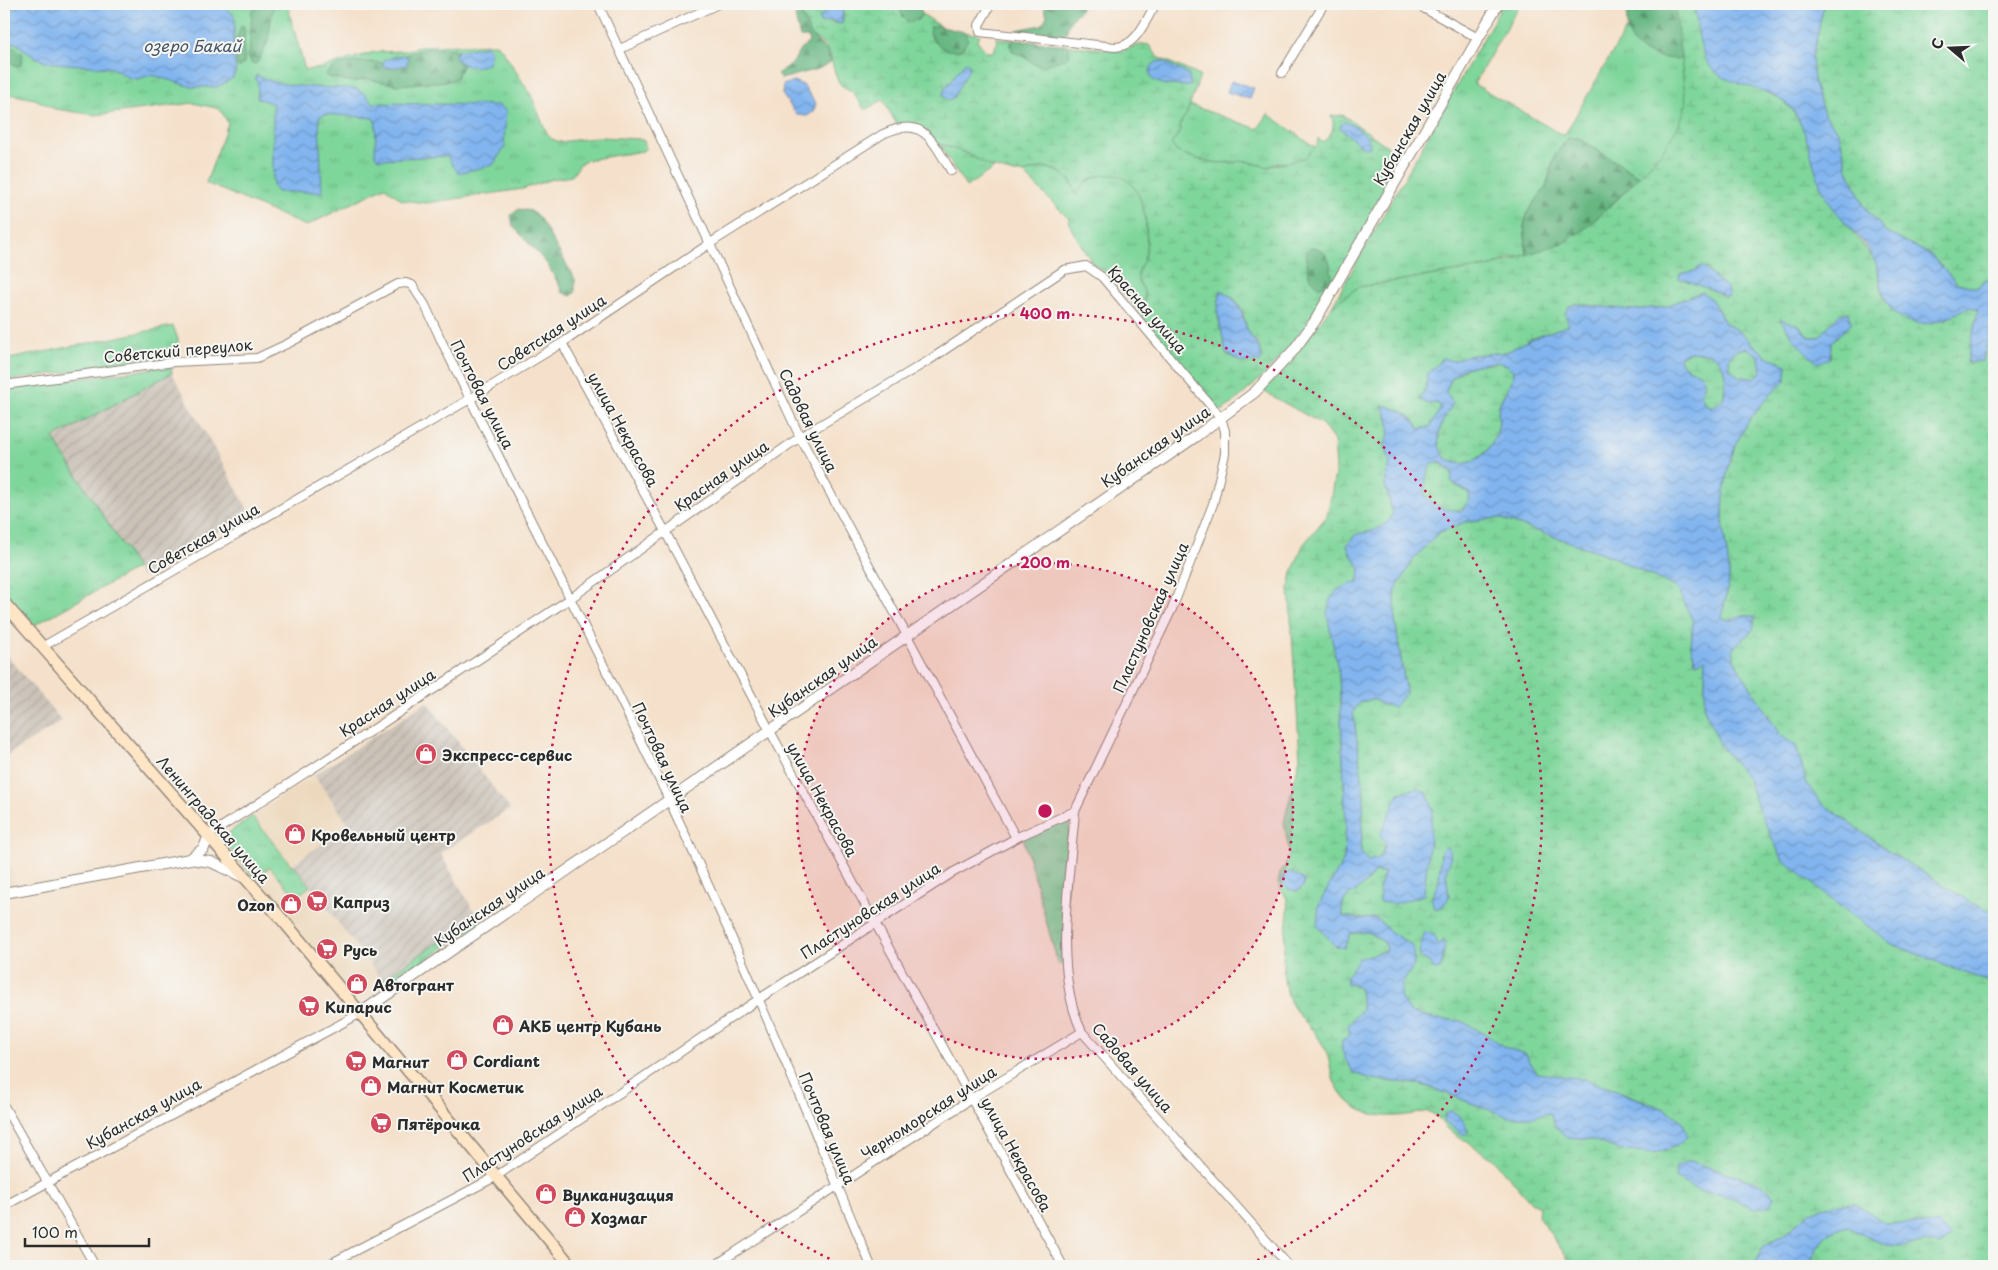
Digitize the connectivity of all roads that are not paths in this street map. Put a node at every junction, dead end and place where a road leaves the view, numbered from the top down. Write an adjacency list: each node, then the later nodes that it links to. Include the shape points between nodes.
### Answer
1 (598, 4): 9 (street, Садовая улица)
2 (718, 4): 9 (street)
3 (991, 4): 4 (street, via 979,25 980,32 1114,47 1130,43)
4 (1156, 4)
5 (1324, 4): 10 (street)
6 (1416, 4): 8 (street)
7 (1498, 4): 8 (street, Кубанская улица)
8 (1478, 38): 17 (street, Кубанская улица, via 1315,321 1268,379)
9 (620, 49): 12 (street, Садовая улица)
10 (1282, 73)
11 (951, 171): 12 (street, Советская улица, via 934,142 922,130 914,126 900,127 873,140)
12 (709, 244): 14 (street, Советская улица); 18 (street, Садовая улица)
13 (398, 284): 15 (street, Советский переулок, via 257,358 174,362); 16 (street, Почтовая улица, via 410,284 421,297)
14 (562, 343): 16 (street, Советская улица); 19 (street, улица Некрасова)
15 (4, 385)
16 (470, 399): 20 (street, Почтовая улица); 23 (street, Советская улица)
17 (1221, 418): 18 (street, Красная улица, via 1102,277 1090,268 1079,266 1057,273 928,360); 22 (street, Кубанская улица); 26 (street, Пластуновская улица, via 1225,431 1225,454 1213,504 1172,608)
18 (800, 437): 19 (street, Красная улица); 22 (street, Садовая улица)
19 (666, 533): 20 (street, Красная улица); 24 (street, улица Некрасова)
20 (572, 598): 25 (street, Почтовая улица); 27 (street, Красная улица)
21 (4, 603): 23 (main road, Ленинградская улица)
22 (907, 636): 24 (street, Кубанская улица); 28 (street, Садовая улица)
23 (42, 646): 27 (main road, Ленинградская улица)
24 (770, 731): 25 (street, Кубанская улица); 32 (street, улица Некрасова)
25 (669, 801): 33 (street, Почтовая улица); 34 (street, Кубанская улица)
26 (1075, 811): 28 (street, Пластуновская улица); 35 (street, Садовая улица, via 1066,968 1073,1011)
27 (209, 835): 29 (street, via 204,848); 30 (main road, Ленинградская улица)
28 (1016, 838): 32 (street, Пластуновская улица, via 952,873)
29 (190, 859): 30 (street, via 211,862); 31 (street)
30 (246, 878): 34 (main road, Ленинградская улица)
31 (4, 893)
32 (876, 923): 33 (street, Пластуновская улица); 36 (street, улица Некрасова)
33 (759, 1000): 38 (street, Пластуновская улица); 40 (street, Почтовая улица)
34 (358, 1014): 38 (main road, Ленинградская улица); 39 (street, Кубанская улица)
35 (1082, 1032): 36 (street, Черноморская улица); 48 (street, Садовая улица)
36 (971, 1099): 40 (street, Черноморская улица); 47 (street, улица Некрасова)
37 (4, 1106): 39 (street)
38 (495, 1177): 43 (street, Пластуновская улица); 44 (main road, Ленинградская улица)
39 (47, 1183): 41 (street, Кубанская улица); 42 (street)
40 (838, 1187): 45 (street, Черноморская улица); 46 (street, Почтовая улица)
41 (4, 1206)
42 (95, 1266)
43 (326, 1266)
44 (571, 1266)
45 (714, 1266)
46 (871, 1266)
47 (1063, 1266)
48 (1289, 1266)

